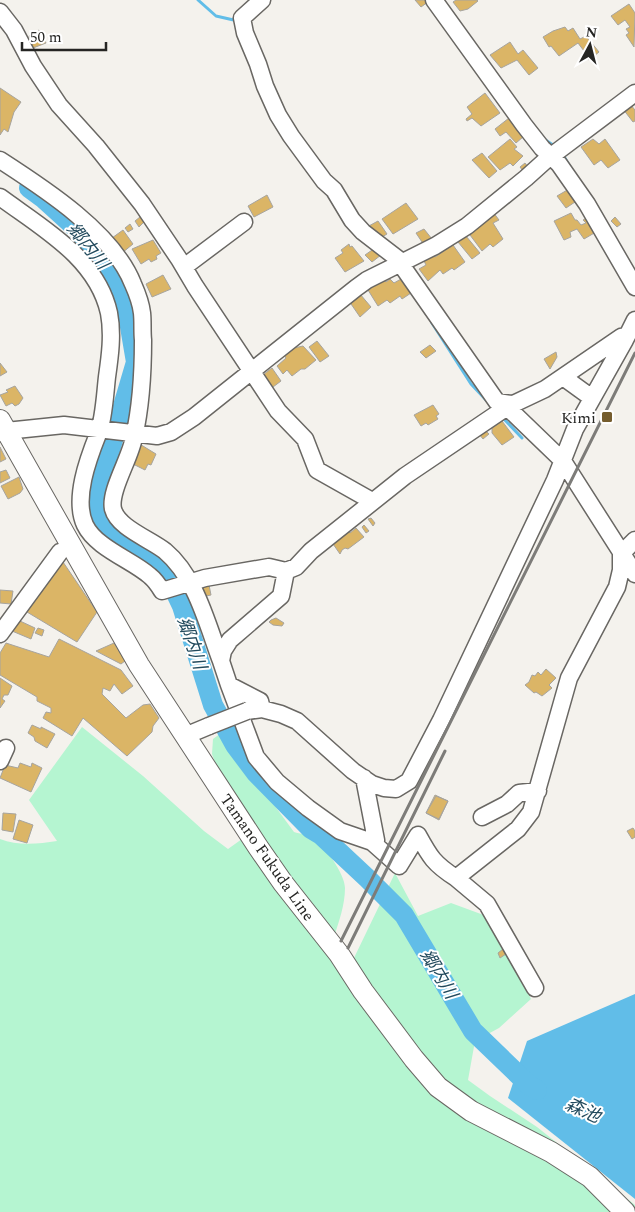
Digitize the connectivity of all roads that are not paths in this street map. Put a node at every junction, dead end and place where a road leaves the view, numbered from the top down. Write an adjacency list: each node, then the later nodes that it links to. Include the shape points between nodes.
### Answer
1 (262, 0): 9 (street, via 242,18 278,115 320,176 334,190 352,220)
2 (438, 1): 5 (street, via 524,125)
3 (0, 12): 10 (street, via 59,105 142,204)
4 (635, 93): 5 (street)
5 (557, 153): 9 (street, via 467,226); 11 (street, via 559,164 587,204)
6 (0, 160): 20 (street, via 47,191 104,241 133,283 142,313 143,358)
7 (0, 197): 19 (street, via 74,252 94,276 105,299 111,337)
8 (244, 222): 10 (street)
9 (401, 262): 14 (street, via 356,288); 17 (street, via 497,402)
10 (184, 267): 14 (street)
11 (635, 287)
12 (635, 320): 13 (street)
13 (625, 340): 15 (street, via 620,337); 16 (street)
14 (253, 372): 20 (street, via 171,432 157,436); 22 (street, via 278,411 306,439 317,470)
15 (563, 377): 16 (street); 17 (street)
16 (592, 398): 21 (street, via 575,428)
17 (509, 406): 21 (street); 22 (street)
18 (2, 428): 19 (street, via 64,425); 34 (main road, Tamano Fukuda Line, via 139,665)
19 (102, 431): 20 (street); 28 (street, via 86,468 80,498 81,530 151,577 162,591)
20 (131, 434): 28 (street, via 133,444 113,499 113,509 122,524 175,560)
21 (563, 461): 25 (street); 35 (street, via 409,781 396,789 372,784)
22 (372, 501): 26 (street, via 296,567)
23 (635, 540): 25 (street)
24 (60, 552): 29 (street)
25 (621, 554): 27 (street); 36 (street, via 617,587 569,678)
26 (286, 571): 28 (street, via 269,567); 31 (street, via 281,596)
27 (635, 574)
28 (189, 583): 31 (street)
29 (7, 613): 30 (street)
30 (0, 634)
31 (222, 641): 32 (street, via 221,661)
32 (229, 685): 33 (street, via 260,701); 38 (street, via 256,757 277,782 340,831)
33 (254, 710): 34 (street, bridge); 35 (street, via 281,714 296,721)
34 (185, 736): 41 (main road, Tamano Fukuda Line, via 258,847 389,1028 438,1087 470,1111 552,1152 590,1177)
35 (364, 778): 38 (street, via 375,830 376,840)
36 (538, 791): 37 (street, via 519,793 507,804); 39 (street, via 531,812 518,828)
37 (482, 817)
38 (372, 842): 39 (street, via 399,866 418,836 430,858)
39 (456, 878): 40 (street, via 487,904)
40 (535, 988)
41 (624, 1212)

